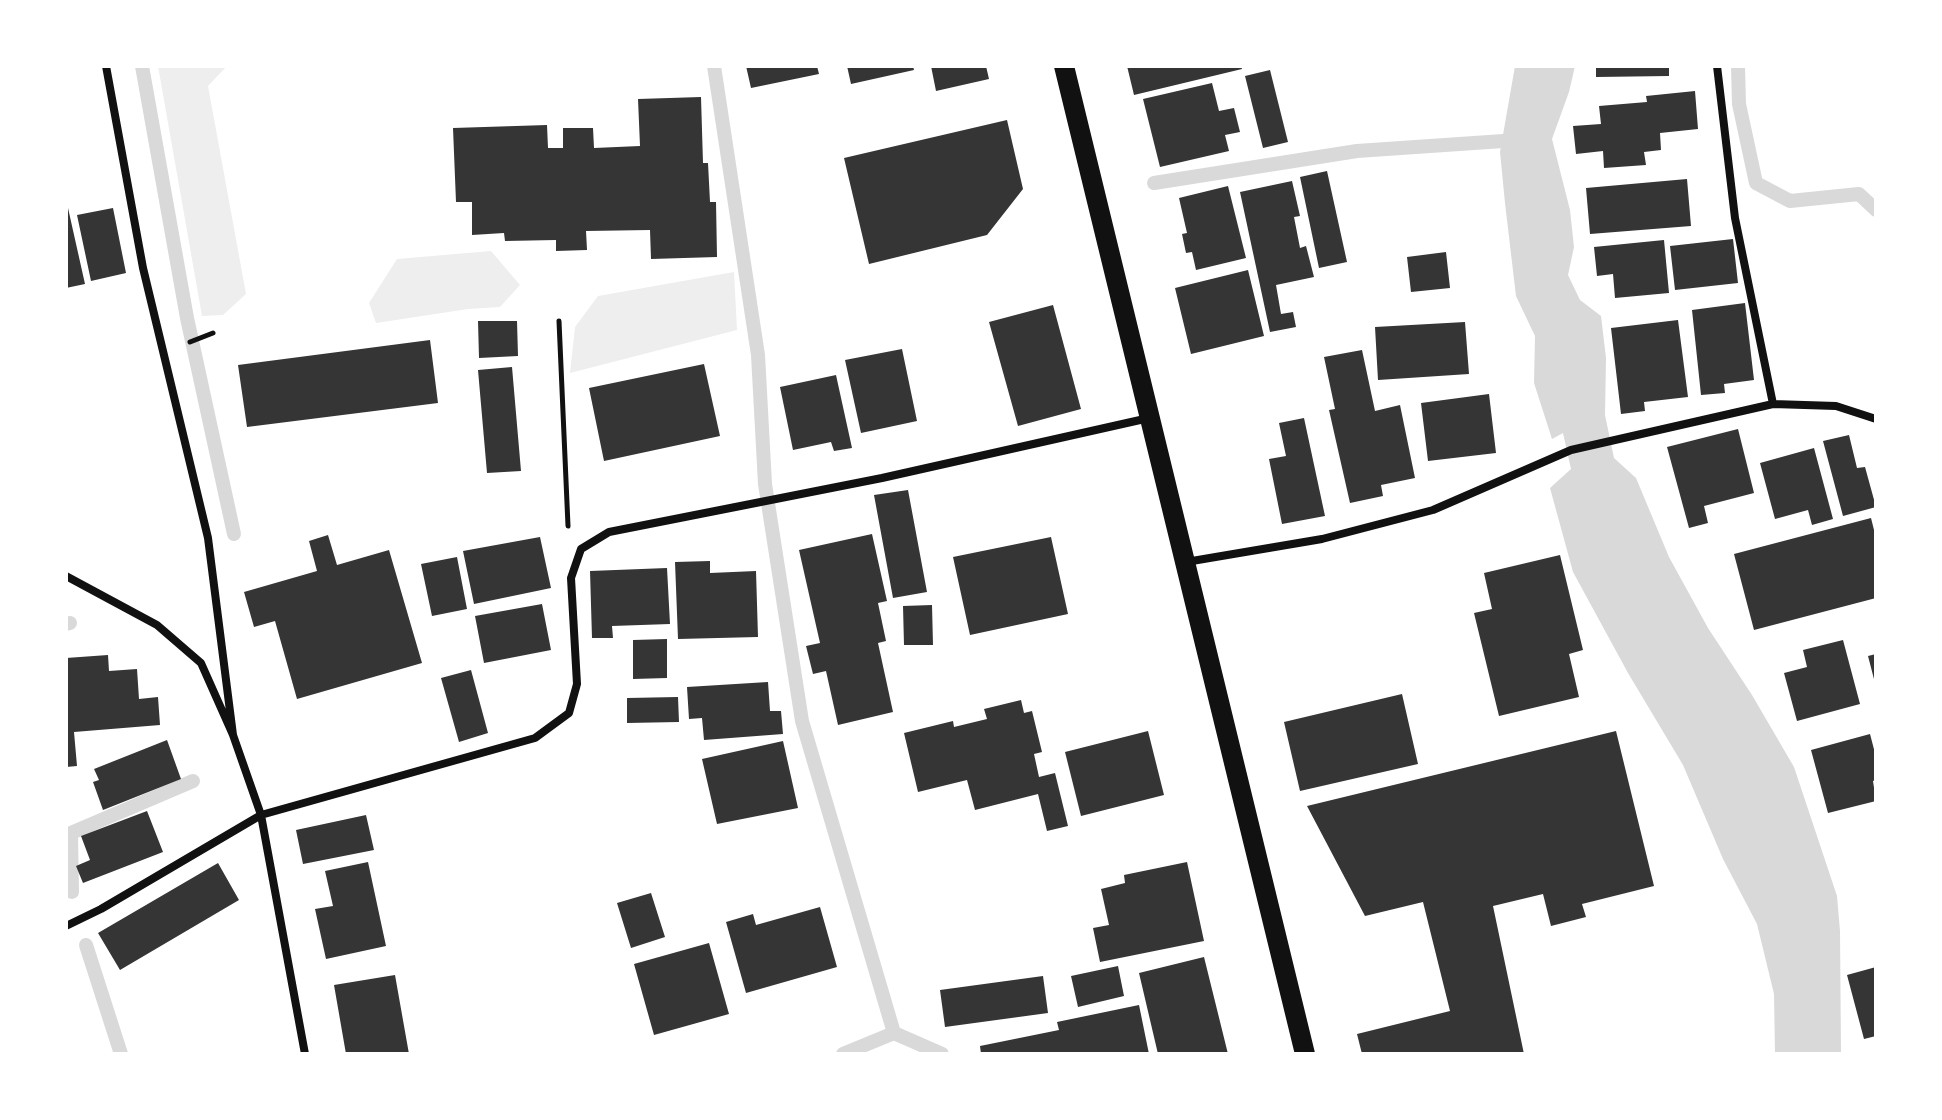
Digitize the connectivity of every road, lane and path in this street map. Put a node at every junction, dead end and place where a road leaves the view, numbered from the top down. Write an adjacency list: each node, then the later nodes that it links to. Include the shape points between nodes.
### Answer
1 (106, 66): 11 (street, via 143,268 208,538)
2 (1064, 66): 6 (main road)
3 (1717, 66): 5 (street, via 1735,218)
4 (559, 321): 8 (path)
5 (1773, 404): 7 (street, via 1836,406); 9 (street, via 1571,450 1433,510 1322,539)
6 (1150, 418): 9 (main road); 12 (street, via 609,532 581,549 571,578 577,684 569,713 535,738)
7 (1876, 419)
8 (568, 527)
9 (1185, 563): 15 (main road)
10 (66, 576): 11 (street, via 157,625 201,663)
11 (233, 735): 12 (street)
12 (261, 815): 13 (street); 14 (street)
13 (66, 926)
14 (305, 1054)
15 (1305, 1054)

